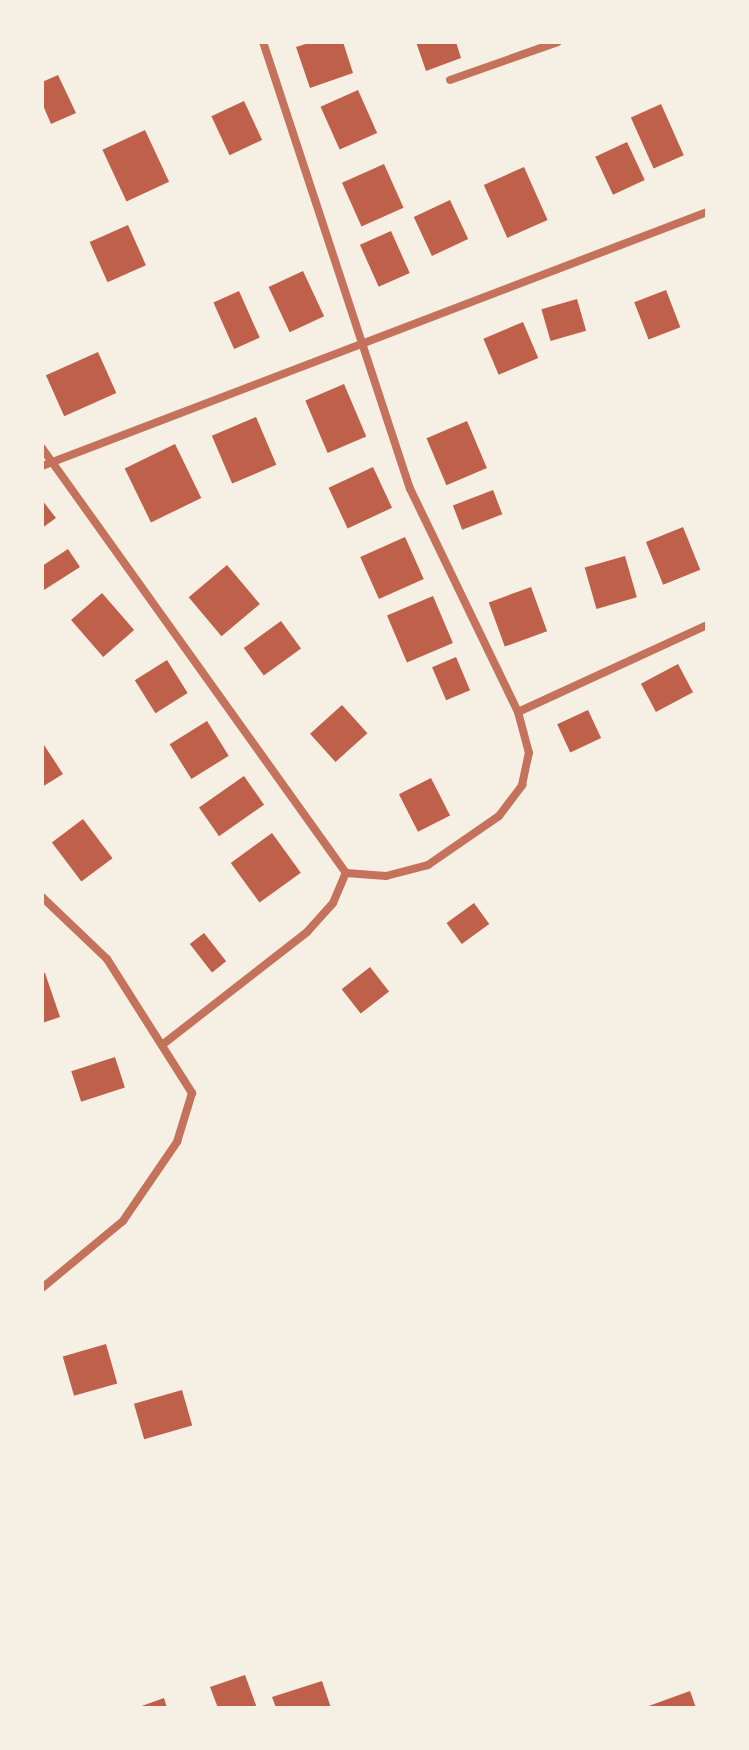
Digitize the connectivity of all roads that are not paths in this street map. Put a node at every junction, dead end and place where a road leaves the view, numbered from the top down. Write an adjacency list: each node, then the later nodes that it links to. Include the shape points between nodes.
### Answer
1 (263, 42): 5 (street)
2 (558, 42): 3 (street)
3 (450, 80)
4 (707, 212): 5 (street)
5 (360, 344): 7 (street); 10 (street, via 410,489)
6 (42, 448): 7 (street)
7 (53, 461): 8 (street); 11 (street)
8 (42, 466)
9 (707, 625): 10 (street)
10 (518, 712): 11 (street, via 529,753 522,785 499,816 428,865 386,876)
11 (346, 873): 13 (street, via 333,903 307,932)
12 (42, 897): 13 (street, via 107,959)
13 (162, 1045): 14 (street, via 192,1093 177,1142 123,1221)
14 (42, 1288)

